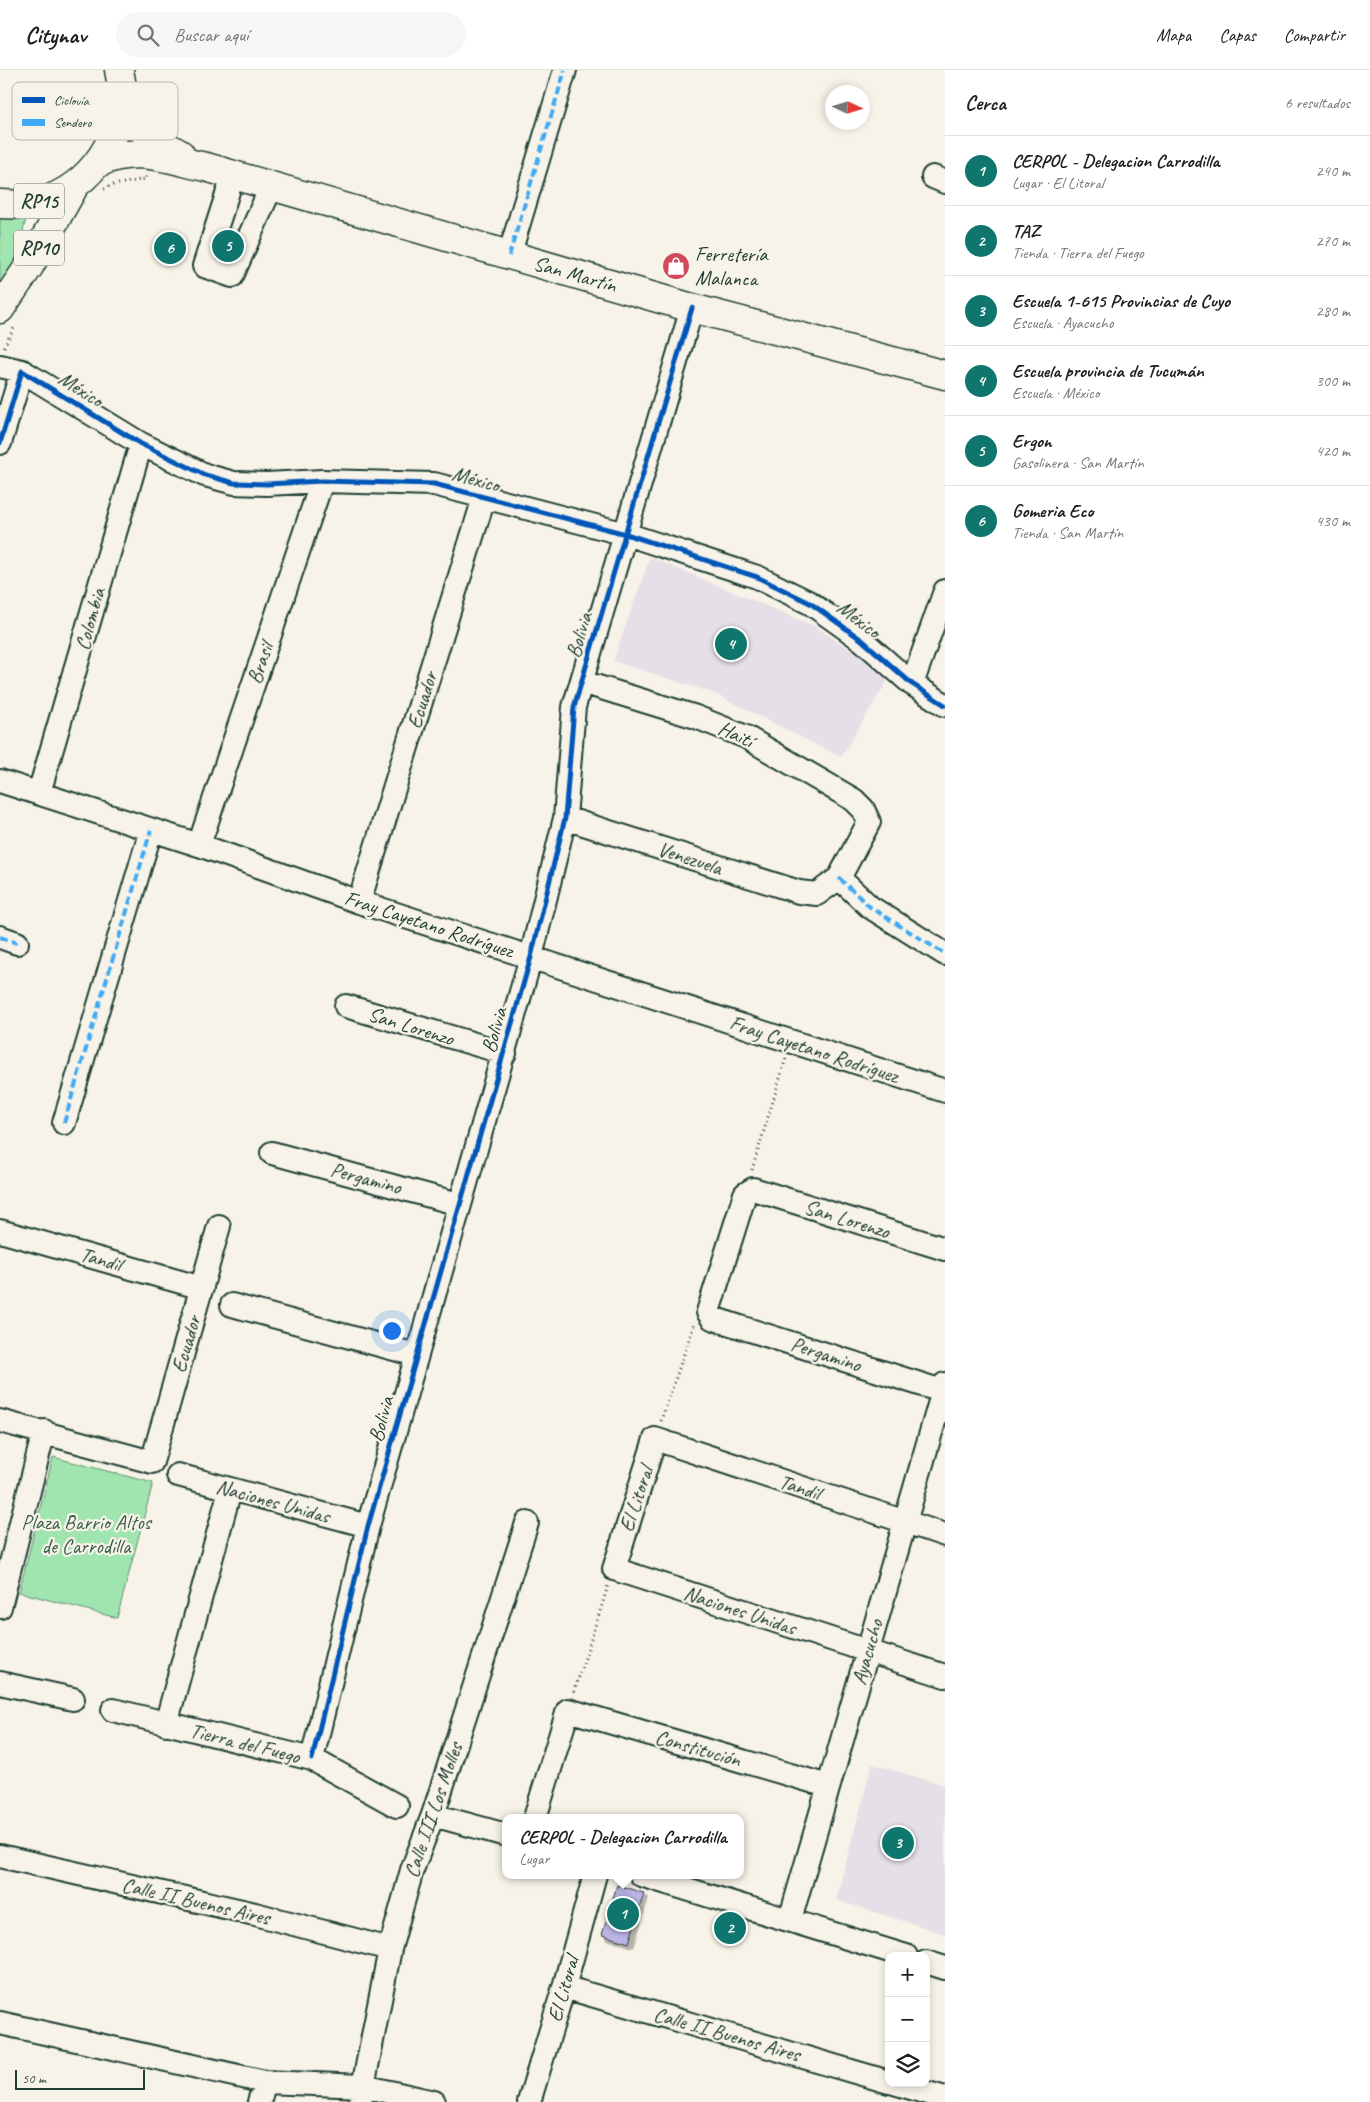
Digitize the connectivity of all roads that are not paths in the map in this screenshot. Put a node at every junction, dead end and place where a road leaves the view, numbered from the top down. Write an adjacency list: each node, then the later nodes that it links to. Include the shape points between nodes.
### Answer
1 (565, 70): 10 (street)
2 (111, 140): 4 (main road, RP15)
3 (156, 140): 5 (main road, San Martín / RP15)
4 (98, 163): 5 (main road, San Martín / RP15, via 127,153 151,155); 7 (main road, San Martín / RP15)
5 (206, 168): 6 (main road, San Martín / RP15)
6 (233, 176): 8 (main road, San Martín / RP15); 8 (street, via 204,266 232,276)
7 (75, 185): 9 (main road, San Martín / RP15, via 49,199 21,205); 12 (main road, RP10, via 30,265)
8 (271, 187): 10 (main road, San Martín / RP15)
9 (0, 204)
10 (509, 256): 11 (main road, San Martín / RP15)
11 (692, 308): 14 (main road, San Martín / RP15); 19 (street, Bolivia)
12 (0, 309)
13 (11, 368): 15 (street, México); 16 (street, México)
14 (943, 371)
15 (0, 443)
16 (141, 444): 17 (street, México, via 206,475 234,483); 25 (street, Colombia)
17 (322, 481): 18 (street, México, via 434,484); 28 (street, Brasil)
18 (484, 498): 19 (street, México); 30 (street, Ecuador)
19 (626, 534): 21 (street, Bolivia); 22 (street, México, via 757,578 810,602 862,640)
20 (945, 593): 22 (street)
21 (582, 682): 26 (street, Bolivia, via 574,706); 29 (street, Haití, via 696,717 746,737 854,800 869,822)
22 (912, 684): 23 (street, México)
23 (945, 705)
24 (0, 781): 25 (street, Fray Cayetano Rodríguez)
25 (38, 793): 27 (street, Fray Cayetano Rodríguez)
26 (565, 818): 29 (street, Venezuela, via 799,892 817,894); 32 (street, Bolivia)
27 (151, 830): 28 (street, Fray Cayetano Rodríguez); 36 (street)
28 (198, 845): 30 (street, Fray Cayetano Rodríguez)
29 (839, 878): 31 (street, via 870,907)
30 (359, 902): 32 (street, Fray Cayetano Rodríguez)
31 (945, 954)
32 (531, 957): 34 (street, Bolivia); 35 (street, Fray Cayetano Rodríguez)
33 (346, 1006): 34 (street, San Lorenzo)
34 (505, 1053): 38 (street, Bolivia)
35 (945, 1091)
36 (64, 1123)
37 (272, 1153): 38 (street, Pergamino)
38 (459, 1204): 45 (street, Bolivia)
39 (220, 1226): 42 (street, Ecuador)
40 (0, 1231): 42 (street, Tandil)
41 (945, 1249): 44 (street, San Lorenzo, via 753,1189 747,1192)
42 (202, 1288): 48 (street, Ecuador, via 152,1462)
43 (232, 1305): 45 (street)
44 (709, 1315): 46 (street, Pergamino)
45 (416, 1355): 54 (street, Bolivia)
46 (944, 1389): 52 (street, Ayacucho)
47 (0, 1421): 48 (street)
48 (44, 1431): 57 (street)
49 (655, 1439): 52 (street, Tandil); 56 (street, El Litoral)
50 (178, 1476): 51 (street, Naciones Unidas)
51 (230, 1490): 54 (street, Naciones Unidas); 63 (street)
52 (904, 1521): 55 (street, Tandil); 58 (street, Ayacucho)
53 (527, 1523): 68 (street, Calle III Los Molles)
54 (368, 1526): 64 (street, Bolivia)
55 (945, 1535)
56 (614, 1569): 58 (street, Naciones Unidas)
57 (0, 1607)
58 (866, 1652): 59 (street, Naciones Unidas); 65 (street, Ayacucho)
59 (945, 1676)
60 (0, 1684): 61 (street)
61 (74, 1699)
62 (113, 1710): 63 (street, Tierra del Fuego)
63 (166, 1724): 64 (street, Tierra del Fuego)
64 (312, 1759): 66 (street, Tierra del Fuego)
65 (828, 1786): 67 (street, Constitución, via 568,1710); 73 (street, Ayacucho)
66 (397, 1806)
67 (536, 1814)
68 (433, 1815): 69 (street); 74 (street, Calle III Los Molles, via 412,1870)
69 (502, 1834)
70 (0, 1856): 74 (street, Calle II Buenos Aires, via 256,1914)
71 (594, 1879): 78 (street, El Litoral)
72 (654, 1879): 73 (street)
73 (790, 1920): 75 (street)
74 (390, 1949): 83 (street, Calle III Los Molles)
75 (893, 1952)
76 (930, 1963): 77 (street)
77 (945, 1968)
78 (564, 1987): 80 (street, Calle II Buenos Aires); 86 (street, El Litoral)
79 (0, 2023): 82 (street)
80 (885, 2081)
81 (906, 2087): 84 (street)
82 (262, 2092): 83 (street)
83 (362, 2094): 85 (street)
84 (945, 2100)
85 (434, 2102)
86 (529, 2102)

